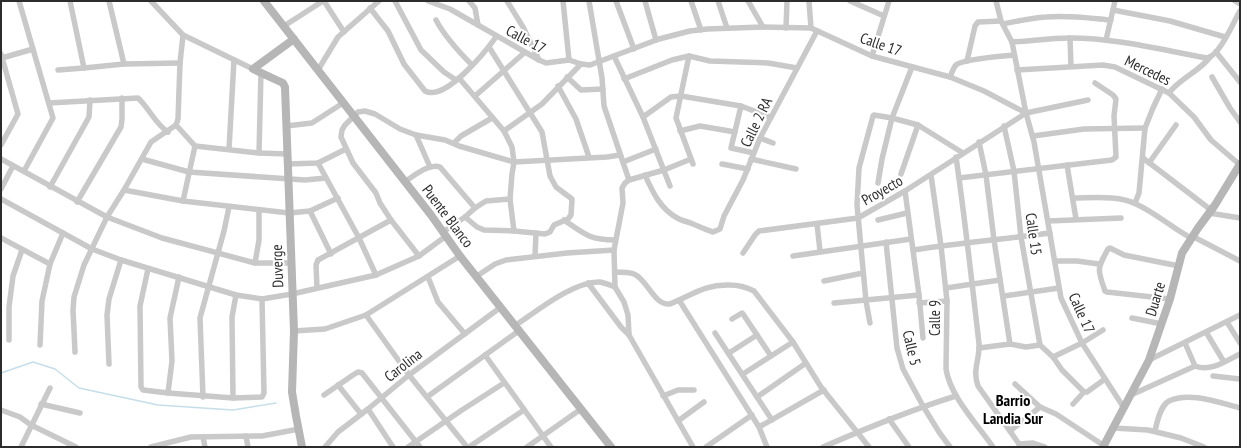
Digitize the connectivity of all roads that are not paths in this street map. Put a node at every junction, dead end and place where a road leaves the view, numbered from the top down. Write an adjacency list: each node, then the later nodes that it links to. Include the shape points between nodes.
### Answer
1 (20, 1): 51 (street)
2 (70, 1): 72 (street)
3 (109, 1): 67 (street)
4 (151, 1): 42 (street)
5 (264, 1): 35 (street, Puente Blanco)
6 (323, 1): 35 (street); 41 (street)
7 (378, 1): 27 (street)
8 (395, 1): 84 (street, via 421,50 444,72)
9 (428, 1): 34 (street, Calle 17, via 450,9)
10 (469, 1): 34 (street, via 475,8)
11 (507, 1): 62 (street)
12 (563, 1): 63 (street)
13 (589, 1): 65 (street)
14 (616, 1): 52 (street)
15 (645, 1): 47 (street)
16 (691, 1): 39 (street)
17 (718, 1): 37 (street)
18 (748, 1): 36 (street)
19 (787, 1): 38 (street)
20 (809, 1): 40 (street)
21 (850, 1): 30 (street)
22 (889, 1): 30 (street)
23 (996, 1): 33 (street)
24 (1115, 1): 28 (street)
25 (1235, 1): 26 (street)
26 (1240, 4)
27 (370, 8): 41 (street); 84 (street, via 388,31 404,64 425,92 432,93 445,89)
28 (1113, 10): 32 (street); 44 (street, via 1170,21)
29 (1240, 11): 44 (street)
30 (884, 16): 59 (street)
31 (436, 20): 69 (street, via 449,40)
32 (1111, 20): 33 (street, via 1065,16); 48 (street)
33 (1002, 22): 49 (street); 64 (street, via 978,22)
34 (478, 25): 43 (street, Calle 17)
35 (284, 26): 46 (street, Puente Blanco)
36 (763, 27): 37 (street, Calle 17); 38 (street, Calle 17)
37 (727, 28): 39 (street, Calle 17)
38 (786, 28): 40 (street, Calle 17)
39 (701, 30): 47 (street, Calle 17)
40 (814, 30): 59 (street, Calle 17); 73 (street, Calle 2 RA)
41 (344, 32): 76 (street, via 338,37)
42 (183, 36): 61 (street); 66 (street)
43 (496, 36): 50 (street); 54 (street, Calle 17)
44 (1225, 37): 53 (street)
45 (1070, 38): 48 (street); 49 (street); 70 (street)
46 (294, 39): 75 (street); 76 (street, Puente Blanco)
47 (656, 40): 52 (street, Calle 17)
48 (1106, 40): 60 (street)
49 (1012, 42): 55 (street)
50 (489, 47): 69 (street); 79 (street)
51 (34, 49): 56 (street); 97 (street)
52 (634, 49): 57 (street, Calle 17)
53 (1216, 52): 60 (street); 80 (street)
54 (524, 53): 62 (street, Calle 17); 79 (street)
55 (1014, 55): 64 (street); 77 (street)
56 (2, 56): 125 (street, via 18,114)
57 (614, 56): 65 (street, Calle 17); 85 (street)
58 (689, 56): 73 (street, via 710,61 768,63); 85 (street, via 672,60); 93 (street)
59 (872, 56): 71 (street, Calle 17)
60 (1210, 57): 91 (street, via 1177,83)
61 (234, 60): 75 (street); 127 (street)
62 (539, 60): 63 (street, Calle 17, via 546,63)
63 (569, 60): 68 (street, Calle 17)
64 (967, 61): 82 (street, via 956,65)
65 (600, 62): 68 (street, Calle 17); 90 (street)
66 (180, 63): 67 (street); 108 (street)
67 (124, 64): 72 (street)
68 (581, 64): 81 (street)
69 (472, 65): 84 (street)
70 (1071, 66): 77 (street, Mercedes); 89 (street, Mercedes, via 1109,66)
71 (912, 67): 82 (street, Calle 17); 106 (street)
72 (84, 68): 74 (street)
73 (797, 68): 104 (street, Calle 2 RA)
74 (58, 70)
75 (257, 70): 111 (street, Duverge, via 284,84); 130 (street)
76 (318, 70): 98 (street, Puente Blanco)
77 (1017, 70): 101 (street)
78 (1240, 70): 80 (street)
79 (504, 71): 92 (street); 100 (street)
80 (1235, 75): 86 (street)
81 (567, 77): 88 (street); 90 (street, via 581,90)
82 (950, 77): 101 (street, Calle 17)
83 (1212, 77): 107 (street)
84 (458, 79): 92 (street)
85 (624, 80): 103 (street)
86 (1240, 82)
87 (1095, 83): 113 (street, via 1115,96)
88 (558, 86): 100 (street); 135 (street, via 576,119)
89 (1162, 89): 91 (street, Mercedes); 114 (street)
90 (603, 90): 134 (street, via 604,106)
91 (1169, 93): 149 (street, Mercedes, via 1194,117 1211,140)
92 (475, 96): 105 (street)
93 (681, 96): 99 (street); 103 (street, via 671,98); 116 (street, via 676,118)
94 (122, 98): 95 (street); 117 (street, via 138,98); 179 (street, via 121,127)
95 (90, 100): 97 (street); 170 (street, via 88,117)
96 (1088, 100): 101 (street, Proyecto)
97 (49, 103): 156 (street, via 53,118)
98 (343, 103): 102 (street, Puente Blanco); 111 (street, via 312,123)
99 (741, 106): 104 (street); 118 (street)
100 (531, 113): 115 (street); 141 (street, via 542,132)
101 (1026, 113): 112 (street, Proyecto); 120 (street, Calle 17)
102 (353, 116): 119 (street, via 365,111 375,114); 128 (street, via 342,130 341,137); 167 (street, Puente Blanco)
103 (643, 117): 129 (street)
104 (770, 117): 121 (street, Calle 2 RA)
105 (492, 118): 115 (street); 123 (street, via 461,136)
106 (892, 118): 109 (street); 168 (street); 190 (street, via 873,116 859,168)
107 (1240, 122)
108 (176, 125): 117 (street); 126 (street)
109 (918, 125): 132 (street); 159 (street)
110 (1176, 125): 145 (street)
111 (286, 126): 133 (street, Duverge)
112 (1004, 126): 122 (street, Proyecto); 157 (street, Calle 15)
113 (1115, 128): 114 (street); 120 (street, via 1084,129); 148 (street, via 1114,159)
114 (1146, 128): 137 (street)
115 (504, 131): 143 (street, via 512,147)
116 (680, 131): 118 (street, via 700,126); 155 (street, via 692,162)
117 (168, 132): 139 (street, via 151,142)
118 (735, 132): 131 (street, via 731,148)
119 (416, 135): 123 (street); 151 (street)
120 (1033, 136): 153 (street, Calle 17)
121 (760, 138): 124 (street); 131 (street, Calle 2 RA)
122 (979, 142): 132 (street, Proyecto); 162 (street)
123 (454, 143): 143 (street)
124 (773, 143)
125 (1, 146)
126 (195, 146): 127 (street); 158 (street)
127 (228, 149): 130 (street)
128 (346, 149): 142 (street); 194 (street)
129 (656, 149): 144 (street); 155 (street)
130 (259, 153): 133 (street)
131 (754, 153): 140 (street, Calle 2 RA)
132 (963, 153): 136 (street, Proyecto)
133 (288, 154): 146 (street, Duverge)
134 (620, 155): 135 (street); 144 (street)
135 (589, 157): 141 (street)
136 (956, 158): 161 (street, Proyecto); 164 (street)
137 (1143, 158): 145 (street); 180 (street, via 1139,193)
138 (1, 159): 150 (street)
139 (142, 159): 158 (street); 172 (street)
140 (751, 159): 152 (street, Calle 2 RA); 154 (street)
141 (548, 160): 143 (street); 195 (street, via 550,176 556,187 572,199 571,215)
142 (318, 162): 146 (street); 163 (street)
143 (514, 162): 177 (street)
144 (623, 162): 166 (street)
145 (1149, 163): 185 (street)
146 (288, 164): 165 (street, Duverge)
147 (722, 164): 152 (street)
148 (1067, 165): 153 (street); 175 (street)
149 (1240, 165): 185 (street, Duarte)
150 (13, 166): 156 (street); 171 (street)
151 (430, 167): 167 (street); 182 (street, via 440,167)
152 (748, 168): 160 (street, Calle 2 RA, via 725,213 720,230 714,232 679,220 670,214 655,196)
153 (1039, 168): 157 (street); 197 (street, Calle 17)
154 (796, 169)
155 (664, 170): 160 (street); 169 (street)
156 (24, 171): 170 (street)
157 (1014, 171): 162 (street); 204 (street, Calle 15)
158 (189, 172): 165 (street); 178 (street)
159 (901, 174)
160 (645, 175): 166 (street)
161 (931, 175): 173 (street, Proyecto); 214 (street, Calle 9)
162 (986, 175): 164 (street); 210 (street)
163 (326, 178): 165 (street); 174 (street)
164 (959, 178): 212 (street)
165 (289, 179): 186 (street, Duverge)
166 (629, 180): 209 (street, via 622,188 622,203)
167 (404, 182): 203 (street, Puente Blanco)
168 (878, 183)
169 (670, 186)
170 (50, 187): 179 (street)
171 (1, 189)
172 (124, 190): 178 (street); 188 (street)
173 (905, 191): 187 (street); 190 (street, Proyecto)
174 (338, 198): 184 (street); 207 (street)
175 (1072, 198): 180 (street, via 1103,198); 193 (street)
176 (1, 199): 200 (street)
177 (510, 199): 182 (street, via 486,201); 199 (street)
178 (183, 201): 181 (street)
179 (77, 202): 188 (street)
180 (1135, 203): 205 (street, via 1174,229)
181 (229, 207): 183 (street); 220 (street)
182 (475, 208): 189 (street)
183 (259, 210): 186 (street); 230 (street, via 259,240)
184 (310, 211): 186 (street); 222 (street)
185 (1210, 211): 192 (street); 205 (street, Duarte)
186 (290, 213): 231 (street, Duverge)
187 (908, 213): 196 (street); 208 (street)
188 (107, 217): 215 (street); 220 (street, via 162,238)
189 (465, 217): 199 (street, via 484,230); 203 (street)
190 (858, 218): 198 (street, Proyecto); 213 (street)
191 (1121, 218): 193 (street)
192 (1240, 218)
193 (1076, 219): 197 (street)
194 (391, 220): 207 (street); 223 (street)
195 (564, 220): 201 (street, via 554,225 550,232); 209 (street, via 592,238)
196 (878, 220)
197 (1048, 221): 202 (street, Calle 17)
198 (817, 224): 219 (street); 221 (street, Proyecto, via 759,231)
199 (514, 231): 201 (street)
200 (63, 233): 215 (street); 232 (street)
201 (536, 233): 225 (street)
202 (1050, 233): 204 (street); 229 (street, Calle 17)
203 (444, 234): 223 (street); 224 (street, Puente Blanco)
204 (1021, 237): 210 (street); 251 (street, Calle 15)
205 (1192, 237): 228 (street); 234 (street, Duarte, via 1182,253)
206 (1, 238): 216 (street)
207 (359, 238): 222 (street); 238 (street)
208 (911, 239): 211 (street); 218 (street)
209 (615, 240): 217 (street)
210 (994, 240): 212 (street); 242 (street)
211 (886, 242): 213 (street); 257 (street, Calle 5)
212 (967, 242): 214 (street); 245 (street)
213 (860, 246): 219 (street); 237 (street)
214 (941, 246): 218 (street); 249 (street, Calle 9)
215 (92, 249): 227 (street); 290 (street, via 74,297)
216 (22, 250): 232 (street); 281 (street, via 13,276 9,307)
217 (614, 250): 225 (street); 236 (street)
218 (913, 250): 254 (street)
219 (820, 251): 226 (street)
220 (217, 252): 230 (street); 246 (street)
221 (743, 253)
222 (331, 254): 248 (street, via 317,262)
223 (419, 256): 238 (street)
224 (460, 256): 239 (street, Puente Blanco); 241 (street)
225 (535, 256): 239 (street, via 506,260)
226 (793, 256)
227 (121, 260): 235 (street); 299 (street, via 109,299 107,315)
228 (1240, 261)
229 (1055, 262): 233 (street, via 1077,260); 250 (street, Calle 17)
230 (255, 263): 231 (street)
231 (291, 263): 252 (street, Duverge)
232 (50, 264): 287 (street, via 42,301)
233 (1099, 264): 234 (street, via 1110,248 1124,255); 258 (street, via 1098,270 1107,292)
234 (1179, 266): 258 (street, Duarte)
235 (148, 269): 240 (street); 313 (street, via 140,306 141,387 143,390)
236 (615, 272): 247 (street); 259 (street, via 634,274 660,302 670,304)
237 (863, 273): 243 (street); 260 (street)
238 (376, 275): 248 (street)
239 (477, 276): 264 (street, Puente Blanco)
240 (179, 277): 246 (street); 313 (street, via 170,318 172,361)
241 (428, 277): 265 (street); 277 (street, via 438,302)
242 (1000, 280): 245 (street); 255 (street)
243 (824, 281)
244 (588, 283): 247 (street, via 599,282); 272 (street, via 565,293); 278 (street)
245 (972, 283): 249 (street); 289 (street)
246 (209, 286): 253 (street); 316 (street, via 200,318)
247 (615, 287): 278 (street, via 628,315)
248 (318, 288): 252 (street)
249 (946, 288): 261 (street, Calle 9)
250 (1059, 288): 251 (street); 283 (street, Calle 17, via 1063,303)
251 (1030, 292): 255 (street); 288 (street, Calle 15)
252 (292, 294): 256 (street); 274 (street, Duverge)
253 (236, 295): 256 (street); 321 (street, via 232,317)
254 (919, 295): 257 (street); 263 (street)
255 (1004, 296): 286 (street)
256 (262, 299): 321 (street, via 263,396)
257 (892, 299): 260 (street); 326 (street, Calle 5, via 897,348 903,369)
258 (1170, 299): 271 (street, Duarte)
259 (679, 300): 282 (street, via 714,285 738,285 748,288 754,291); 336 (street)
260 (866, 301): 262 (street); 270 (street)
261 (947, 301): 263 (street); 319 (street, Calle 9, via 946,369 947,378)
262 (834, 303)
263 (919, 303): 280 (street)
264 (501, 307): 272 (street, Puente Blanco); 277 (street, Carolina)
265 (366, 315): 274 (street, via 325,329); 302 (street)
266 (1240, 315): 269 (street)
267 (1132, 318): 271 (street)
268 (732, 319): 279 (street, via 742,313)
269 (1227, 322): 275 (street); 285 (street)
270 (870, 323)
271 (1162, 324): 296 (street, Duarte)
272 (518, 328): 293 (street); 331 (street, Puente Blanco)
273 (1103, 330): 283 (street)
274 (294, 331): 344 (street, Duverge, via 292,392)
275 (1206, 332): 284 (street); 297 (street)
276 (716, 333): 291 (street)
277 (465, 334): 302 (street, Carolina)
278 (629, 335): 318 (street)
279 (757, 335): 291 (street); 294 (street)
280 (923, 338)
281 (9, 340)
282 (793, 342): 294 (street); 298 (street)
283 (1082, 343): 295 (street); 304 (street, Calle 17)
284 (1185, 343): 296 (street); 300 (street)
285 (1240, 343)
286 (1010, 344): 288 (street, via 1026,347); 289 (street)
287 (40, 345)
288 (1040, 345): 295 (street)
289 (979, 348): 345 (street, via 975,378)
290 (74, 352)
291 (728, 353): 301 (street)
292 (1240, 354): 297 (street)
293 (485, 355): 306 (street); 317 (street)
294 (771, 356): 301 (street)
295 (1053, 357): 312 (street)
296 (1149, 360): 315 (street, Duarte)
297 (1224, 362): 300 (street, via 1208,368)
298 (806, 363): 311 (street); 320 (street)
299 (109, 364)
300 (1195, 366): 315 (street)
301 (742, 374): 320 (street)
302 (409, 375): 317 (street); 322 (street, Carolina)
303 (1213, 376): 305 (street)
304 (1105, 379): 312 (street); 328 (street, Calle 17)
305 (1240, 379)
306 (504, 383): 333 (street); 339 (street)
307 (1015, 384): 327 (street)
308 (338, 385): 314 (street); 322 (street, via 358,372 362,373); 335 (street)
309 (50, 388): 324 (street)
310 (694, 390): 318 (street, via 678,390)
311 (824, 390): 338 (street); 346 (street)
312 (1084, 392): 325 (street)
313 (168, 393): 316 (street)
314 (324, 395)
315 (1131, 395): 328 (street, Duarte)
316 (203, 396): 321 (street)
317 (427, 396): 339 (street)
318 (664, 396): 340 (street)
319 (956, 396): 326 (street); 376 (street, Calle 9)
320 (757, 397): 338 (street)
321 (233, 398)
322 (382, 398): 330 (street, Carolina); 351 (street)
323 (704, 402): 340 (street)
324 (41, 404): 334 (street); 341 (street)
325 (1073, 404)
326 (923, 406): 337 (street); 375 (street, Calle 5)
327 (1040, 407): 345 (street); 378 (street, via 1056,414)
328 (1124, 408): 343 (street, Duarte)
329 (1240, 408): 347 (street, via 1193,397 1178,398 1168,401 1162,409)
330 (368, 409): 335 (street, Carolina); 362 (street)
331 (581, 409): 349 (street); 368 (street, Puente Blanco)
332 (1, 410): 341 (street, via 20,417)
333 (524, 410): 349 (street); 365 (street)
334 (80, 413)
335 (361, 414): 361 (street, Carolina, via 338,432)
336 (752, 415): 342 (street); 353 (street)
337 (889, 419): 346 (street); 374 (street)
338 (772, 420): 342 (street)
339 (446, 421): 351 (street); 365 (street)
340 (678, 421): 369 (street)
341 (31, 425): 352 (street); 355 (street)
342 (760, 427): 371 (street)
343 (1113, 428): 347 (street); 378 (street, Duarte)
344 (299, 429): 348 (street, via 262,436); 360 (street, Duverge)
345 (1010, 431): 354 (street)
346 (857, 432): 372 (street); 373 (street)
347 (1155, 432): 379 (street)
348 (246, 436): 350 (street); 359 (street)
349 (542, 436): 366 (street); 367 (street)
350 (202, 437): 357 (street); 358 (street)
351 (416, 442): 363 (street); 364 (street)
352 (63, 444): 356 (street)
353 (715, 445): 370 (street)
354 (1017, 445): 377 (street, via 1032,443)
355 (21, 447)
356 (76, 447)
357 (151, 447)
358 (205, 447)
359 (248, 447)
360 (302, 447)
361 (325, 447)
362 (393, 447)
363 (408, 447)
364 (420, 447)
365 (468, 447)
366 (528, 447)
367 (551, 447)
368 (611, 447)
369 (693, 447)
370 (706, 447)
371 (767, 447)
372 (824, 447)
373 (869, 447)
374 (909, 447)
375 (950, 447)
376 (993, 447)
377 (1045, 447)
378 (1104, 447)
379 (1204, 447)

